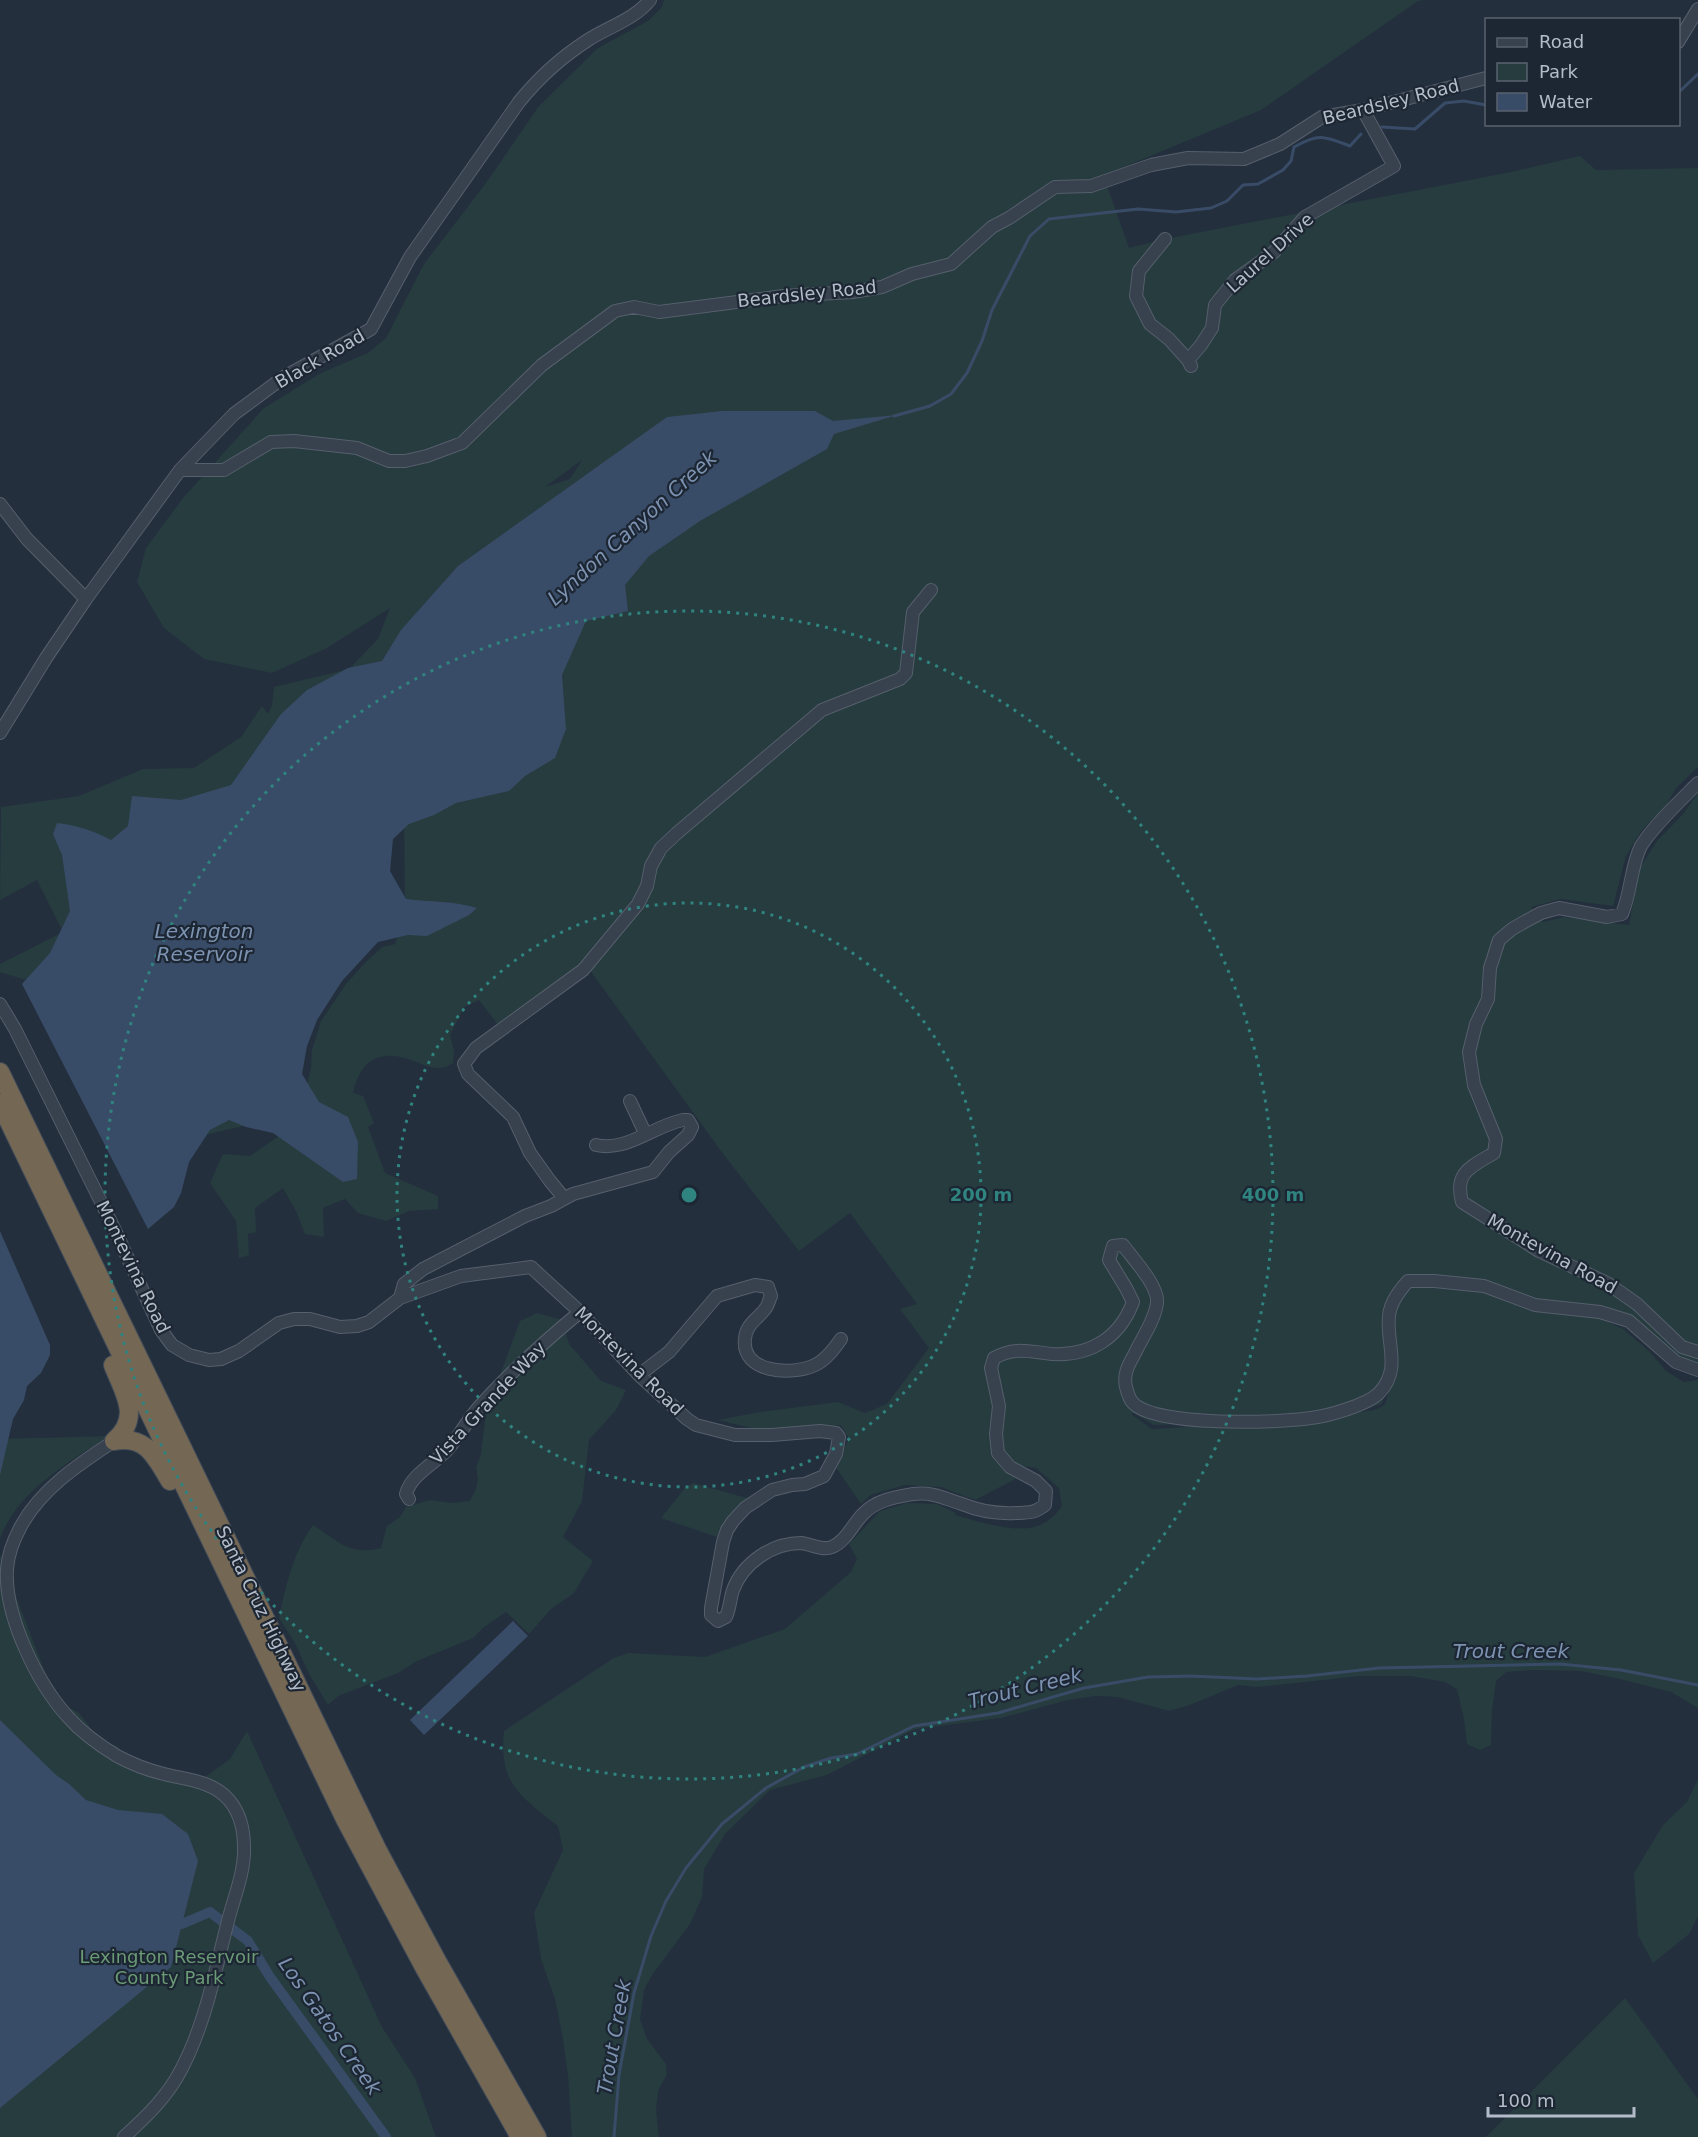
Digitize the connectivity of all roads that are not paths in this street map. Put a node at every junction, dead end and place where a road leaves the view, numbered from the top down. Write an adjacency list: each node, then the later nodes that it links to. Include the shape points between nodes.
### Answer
1 (650, 0): 7 (street, Black Road, via 643,9 590,39 539,77 410,258 371,329 285,377 234,414)
2 (1698, 9): 3 (street)
3 (1680, 39)
4 (1485, 78): 5 (street, Beardsley Road)
5 (1363, 110): 6 (street, Laurel Drive, via 1394,166 1305,217 1274,252 1235,280 1215,305 1212,328 1189,363 1150,324 1136,296 1138,271); 7 (street, Beardsley Road, via 1322,117 1280,144 1244,159 1188,158 1151,165 1091,186 1056,187 992,227 951,264 882,286 659,312 634,307 615,311 542,365 462,442 427,456 389,461 357,448 271,442 224,470)
6 (1165, 239)
7 (180, 470): 10 (street, Black Road)
8 (0, 504): 10 (street, via 27,539)
9 (931, 590): 19 (street, via 913,612 906,673 900,679 822,710 661,848 638,904 583,970 476,1048 464,1064 468,1074 513,1117 530,1153)
10 (86, 599): 11 (street, Black Road)
11 (0, 733)
12 (1698, 783): 24 (street, Montevina Road, via 1641,847 1622,914 1606,917 1558,908 1526,921 1499,940 1490,968 1488,999 1469,1052 1474,1085 1496,1139 1494,1153 1462,1176 1458,1188 1462,1202 1539,1251 1607,1283 1637,1304 1682,1347)
13 (0, 1004): 21 (street, Montevina Road, via 103,1205 158,1324 177,1349 202,1359 221,1359 279,1323 310,1319 340,1327 357,1326 369,1322)
14 (0, 1072): 32 (highway, Santa Cruz Highway, via 377,1849)
15 (630, 1101): 17 (street)
16 (0, 1103): 20 (highway, Santa Cruz Highway)
17 (645, 1133): 18 (street, via 624,1144); 19 (street, via 683,1120 688,1120 692,1127 653,1172)
18 (596, 1144)
19 (564, 1198): 21 (street, via 423,1269 404,1284)
20 (62, 1233): 27 (highway, via 129,1409 126,1428); 29 (highway, Santa Cruz Highway)
21 (400, 1298): 22 (street, Montevina Road, via 461,1276 531,1267)
22 (580, 1312): 26 (street, Montevina Road); 28 (street, Vista Grande Way, via 478,1408 449,1448 414,1479 406,1494)
23 (841, 1339): 26 (street, via 828,1356 812,1367 766,1368 750,1359 744,1346 747,1328 766,1309 771,1296 768,1287 755,1285 717,1296 669,1352)
24 (1698, 1352)
25 (1698, 1370): 26 (street, Montevina Road, via 1676,1362 1629,1321 1599,1312 1535,1305 1484,1286 1408,1281 1397,1294 1389,1314 1393,1372 1378,1394 1356,1406 1313,1418 1271,1421 1151,1414 1132,1403 1125,1370 1158,1302 1152,1284 1123,1245 1113,1246 1109,1260 1132,1302 1127,1317 1112,1335 1082,1352 1009,1350 994,1358 991,1368 999,1406 998,1453 1010,1467 1046,1491 1045,1505 1034,1513 1001,1513 961,1504 939,1494 915,1494 876,1503 831,1548 801,1543 757,1558 740,1577 728,1614 721,1621 713,1618 711,1608 723,1542 732,1521 772,1490 824,1476 836,1454 839,1437 820,1431 735,1435 705,1428 687,1419)
26 (639, 1375)
27 (114, 1442): 29 (highway, via 134,1440 147,1448); 30 (street, via 54,1485 21,1526 7,1569 15,1621 29,1654 66,1715 99,1745 126,1760 218,1791 238,1814 244,1853 213,1980 190,2050 162,2100)
28 (409, 1499)
29 (217, 1555): 31 (highway, Santa Cruz Highway, via 364,1857)
30 (124, 2137)
31 (520, 2137)
32 (537, 2137)

